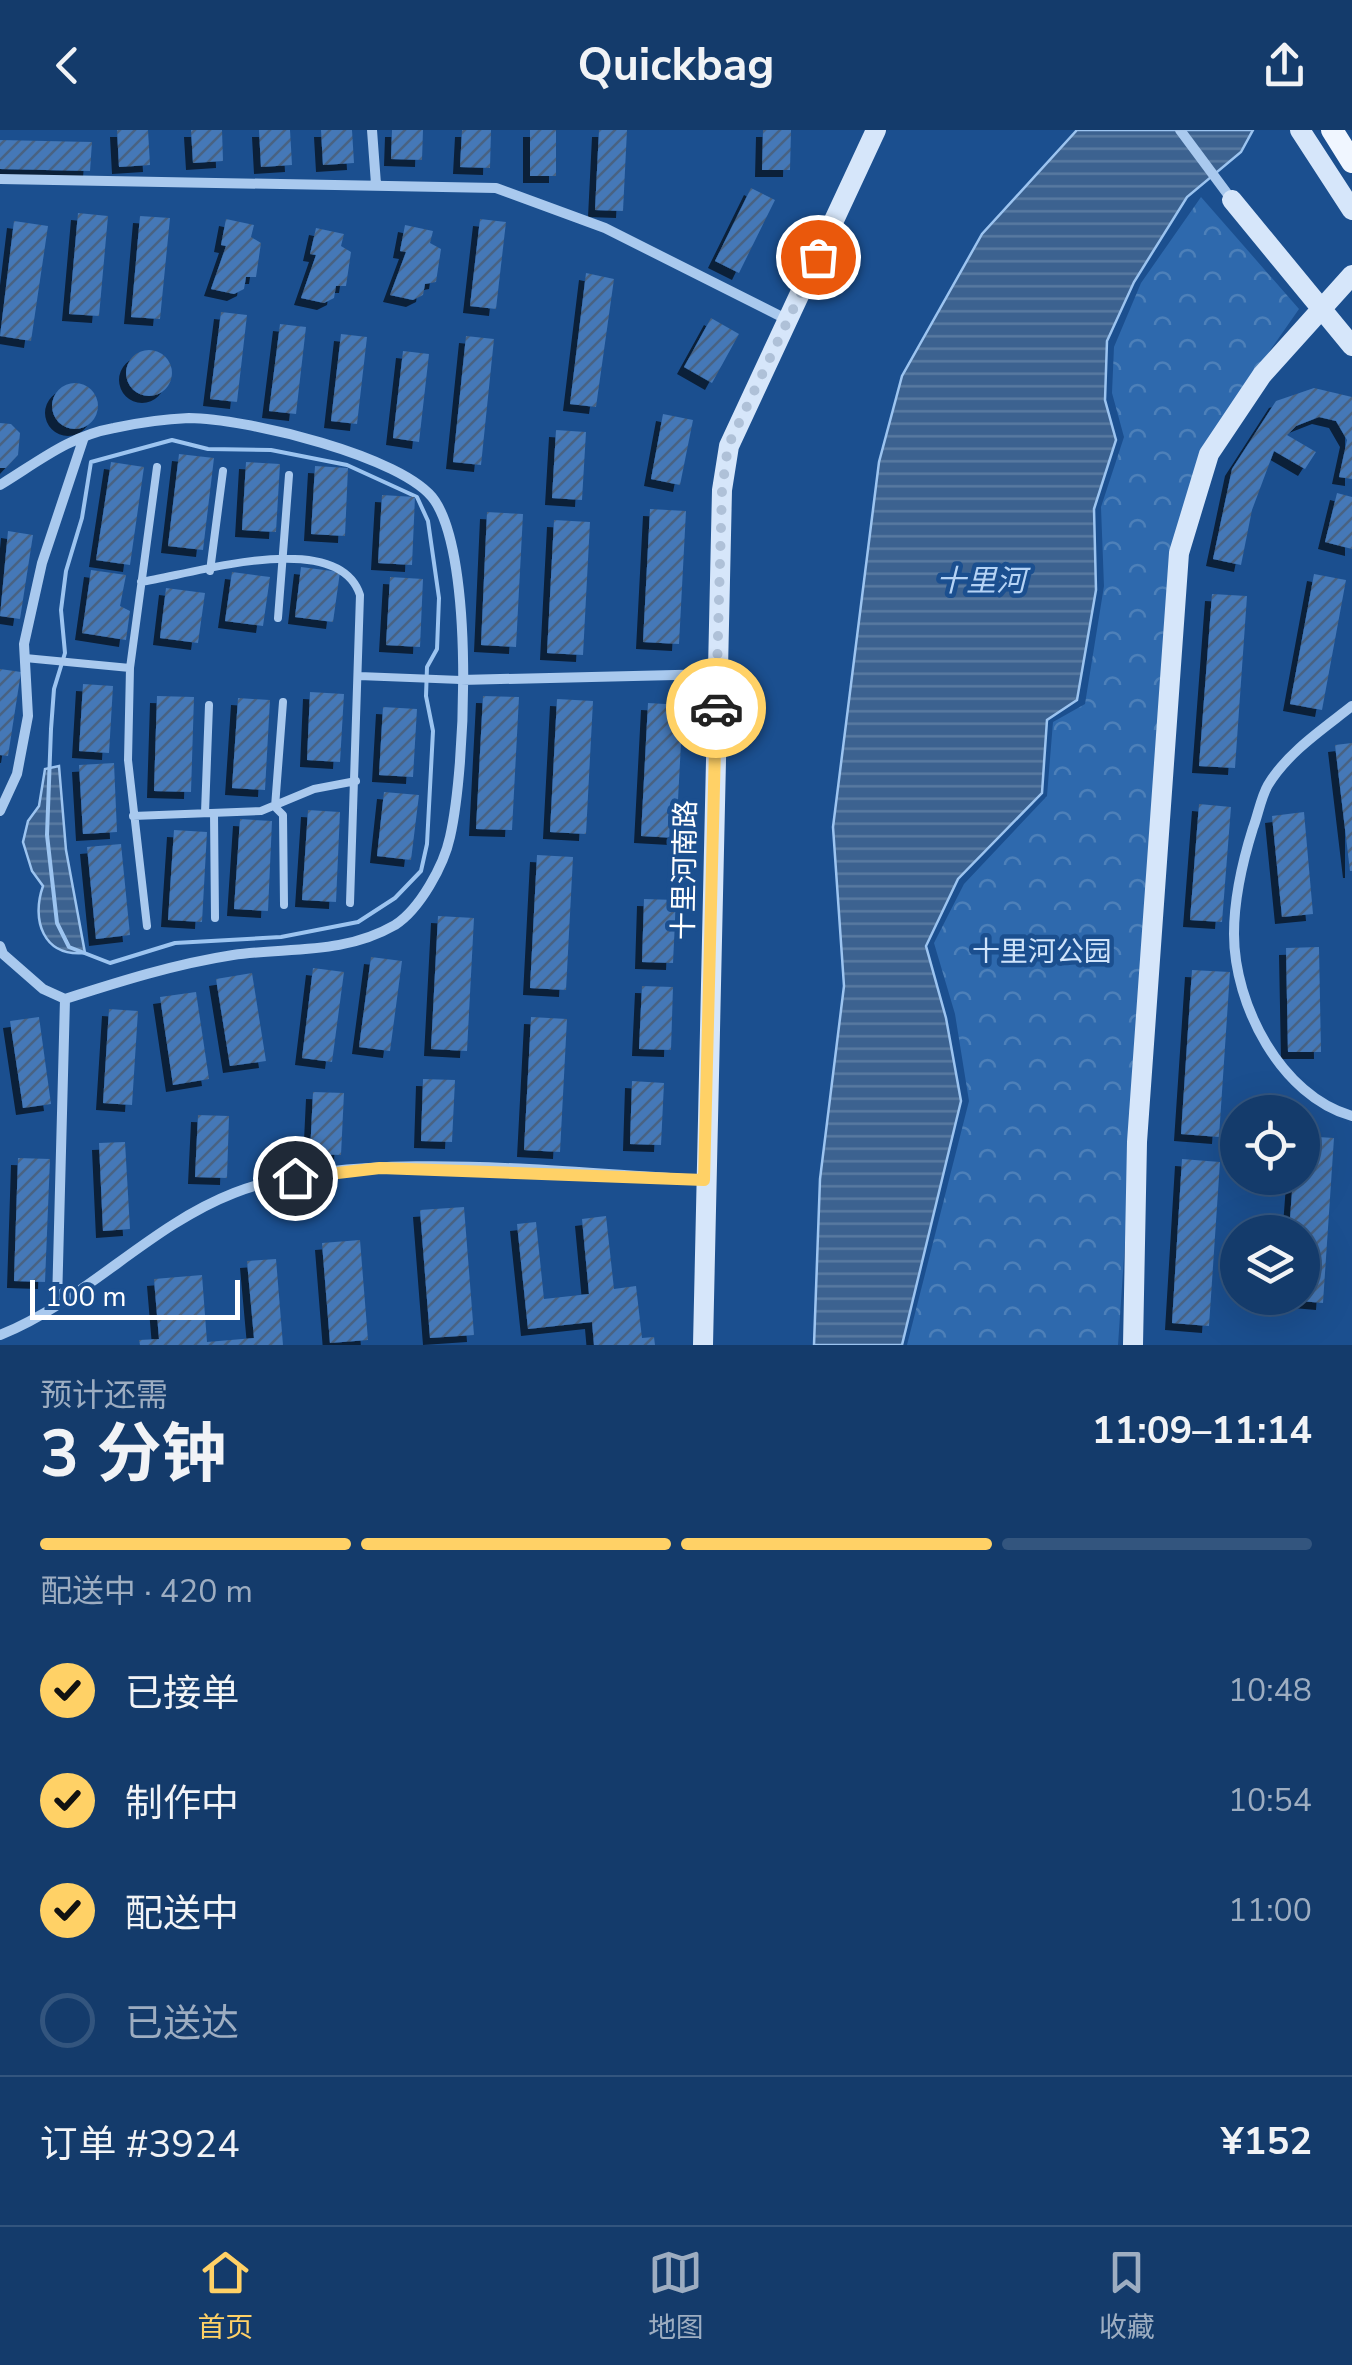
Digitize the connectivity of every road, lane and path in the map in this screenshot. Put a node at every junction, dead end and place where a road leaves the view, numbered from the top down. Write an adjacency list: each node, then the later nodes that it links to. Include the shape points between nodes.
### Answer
1 (372, 130): 8 (street)
2 (876, 130): 13 (street, 十里河南路)
3 (1180, 130): 9 (street)
4 (1332, 130): 6 (main road)
5 (1303, 135): 10 (street)
6 (1352, 162)
7 (0, 179): 8 (street)
8 (376, 184): 13 (street, via 496,188 532,199)
9 (1232, 200): 12 (street)
10 (1352, 210)
11 (1352, 275): 12 (street)
12 (1322, 309): 14 (street); 48 (street, via 1262,376 1209,454 1179,553 1137,1142)
13 (789, 320): 26 (street, 十里河南路, via 728,446)
14 (1352, 346)
15 (84, 437): 19 (street, via 60,444); 24 (street, via 42,563); 28 (street, via 190,418 272,430 349,451 405,476 434,498 452,535)
16 (157, 467): 22 (lane)
17 (223, 471): 21 (lane)
18 (289, 475): 20 (lane)
19 (0, 485)
20 (280, 558): 21 (lane); 23 (lane); 27 (lane, via 335,566 356,582)
21 (210, 572): 22 (lane)
22 (141, 582): 25 (lane)
23 (278, 618)
24 (25, 658): 25 (lane); 34 (street, via 28,716)
25 (130, 668): 36 (lane)
26 (717, 674): 28 (street); 44 (street, 十里河南路)
27 (359, 676): 28 (lane); 32 (lane)
28 (461, 680): 42 (street, via 450,839 430,885 398,923 358,942 178,966)
29 (283, 702): 33 (lane)
30 (209, 705): 35 (lane)
31 (1352, 706): 43 (street, via 1303,744 1268,786 1239,873 1234,937 1247,1004 1292,1080 1314,1100)
32 (356, 780): 33 (lane, via 314,788); 37 (lane)
33 (276, 806): 35 (lane); 38 (lane, via 283,815)
34 (0, 811)
35 (209, 813): 36 (lane); 39 (lane)
36 (133, 816): 40 (lane)
37 (350, 903)
38 (284, 905)
39 (215, 918)
40 (147, 926)
41 (0, 946): 42 (street, via 43,989)
42 (65, 999): 45 (street)
43 (1352, 1116)
44 (704, 1180): 45 (street, via 457,1169 316,1174 236,1192 200,1209); 47 (street, 十里河南路)
45 (57, 1303): 46 (street)
46 (0, 1335)
47 (704, 1345)
48 (1134, 1345)

